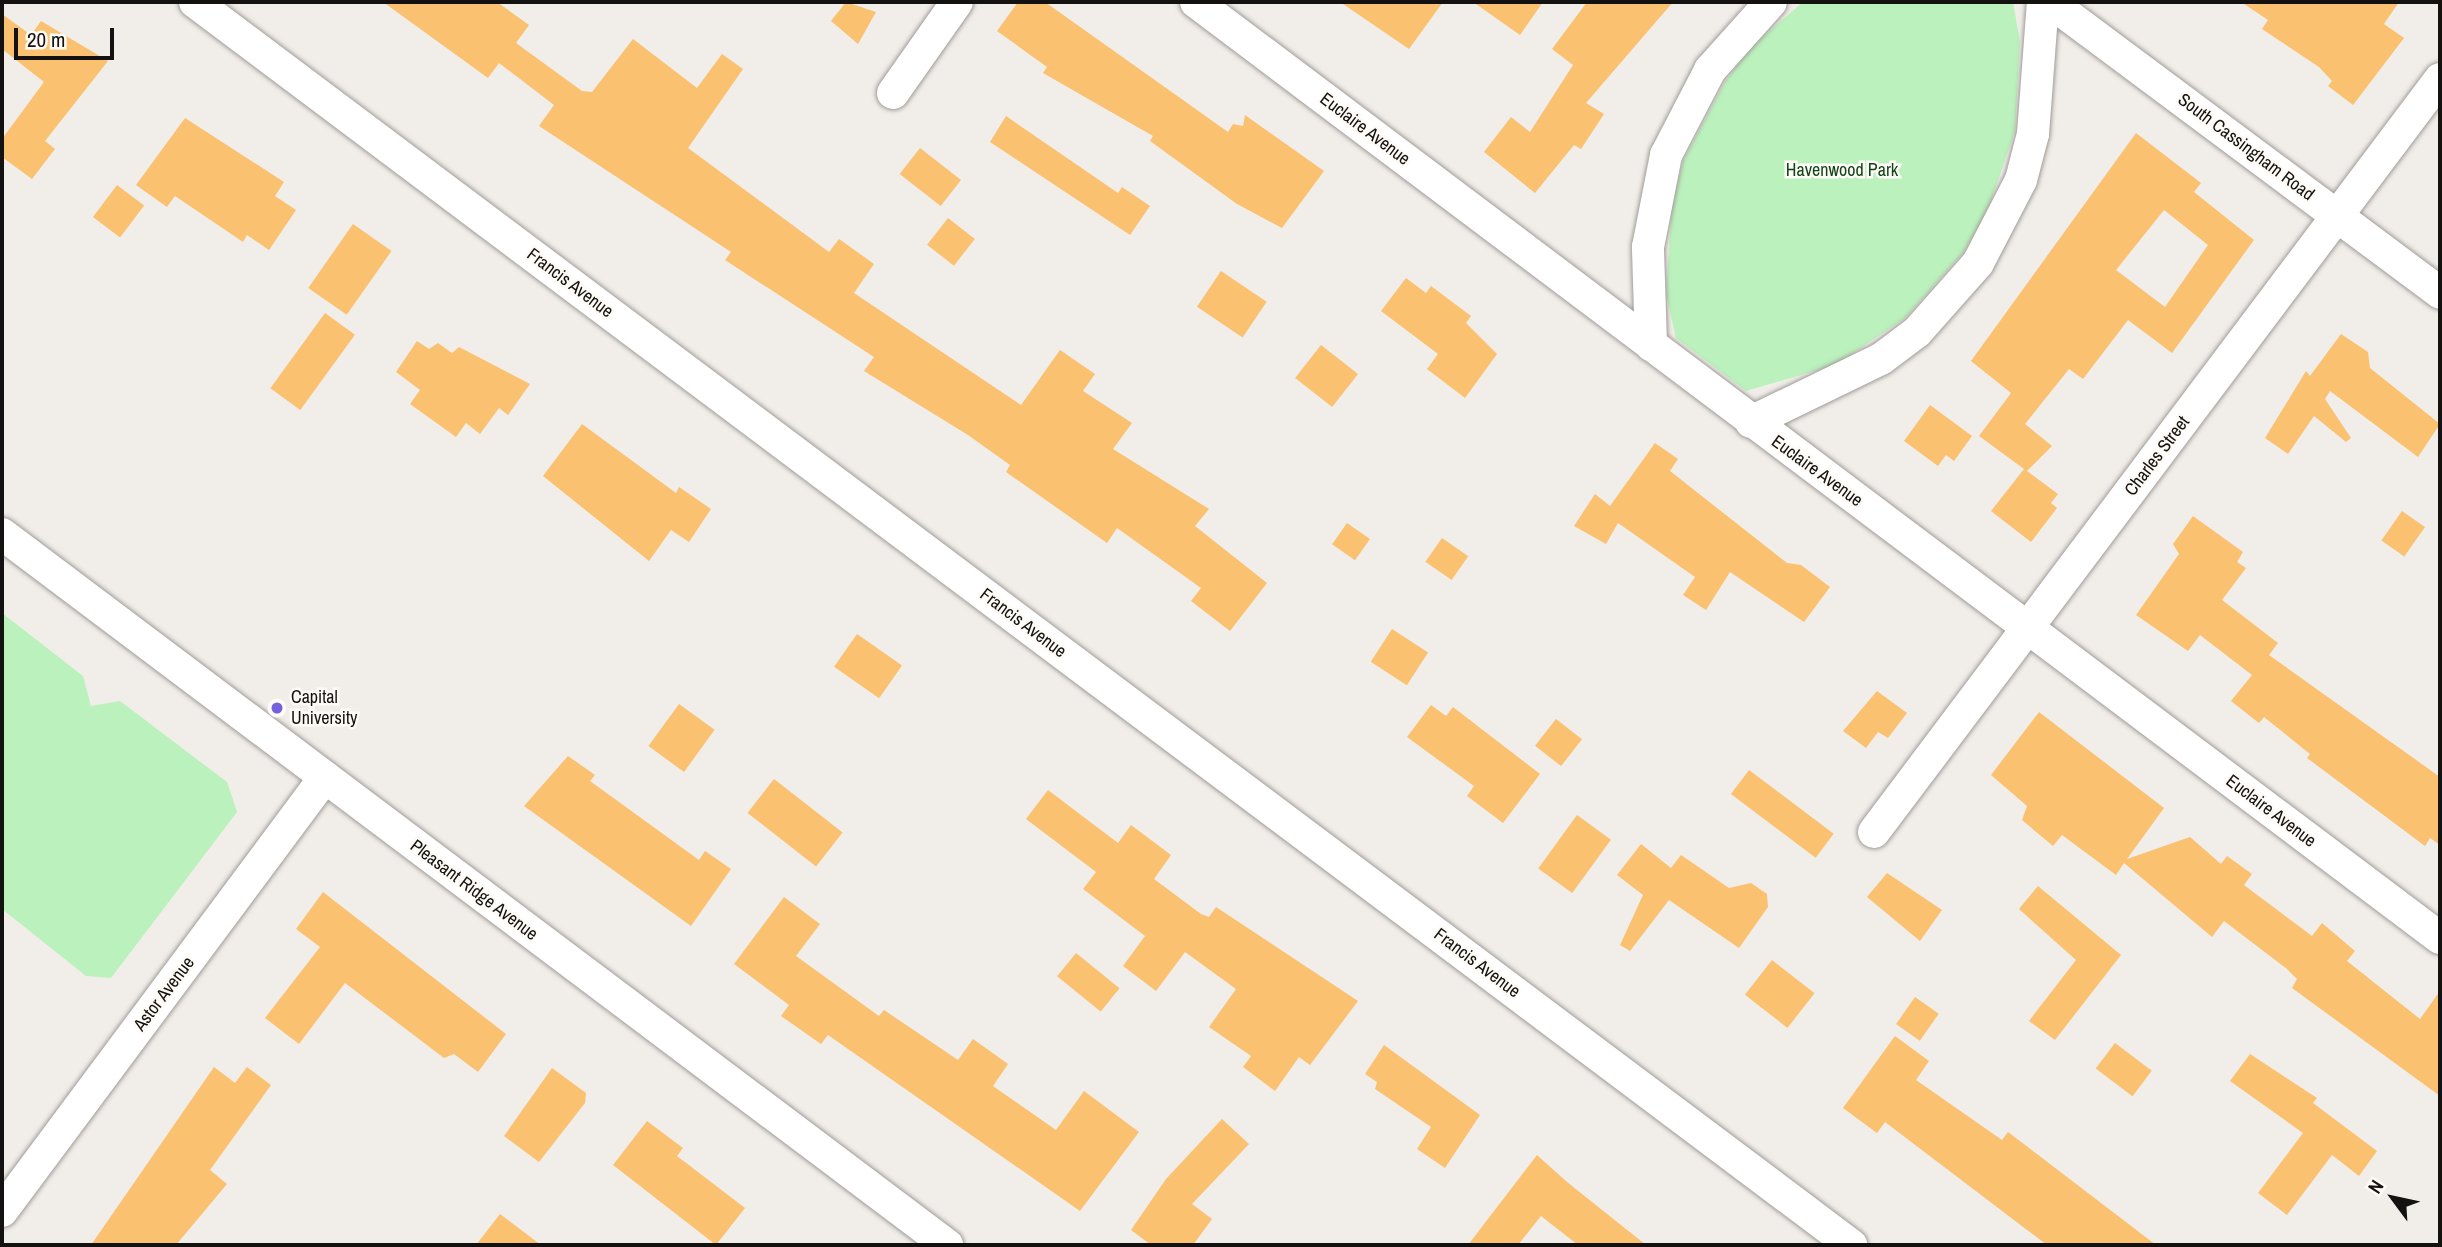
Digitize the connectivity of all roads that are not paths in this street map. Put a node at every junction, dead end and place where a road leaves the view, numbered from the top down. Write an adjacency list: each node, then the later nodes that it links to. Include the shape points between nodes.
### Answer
1 (194, 2): 20 (street, Francis Avenue)
2 (957, 2): 8 (street)
3 (1196, 2): 11 (street, Euclaire Avenue)
4 (1772, 2): 11 (street, via 1710,70 1666,155 1648,247)
5 (2043, 2): 12 (street, via 2033,134 2021,180 1978,263 1917,332 1881,359)
6 (2050, 2): 9 (street, South Cassingham Road)
7 (2440, 79): 9 (street, Charles Street)
8 (893, 93)
9 (2337, 216): 10 (street, South Cassingham Road); 14 (street, Charles Street)
10 (2440, 293)
11 (1651, 345): 12 (street, Euclaire Avenue)
12 (1751, 422): 14 (street, Euclaire Avenue)
13 (2, 534): 15 (street, Pleasant Ridge Avenue)
14 (2028, 627): 16 (street, Charles Street); 17 (street, Euclaire Avenue)
15 (325, 777): 18 (street, Astor Avenue); 19 (street, Pleasant Ridge Avenue)
16 (1874, 832)
17 (2440, 938)
18 (2, 1211)
19 (947, 1245)
20 (1851, 1245)

